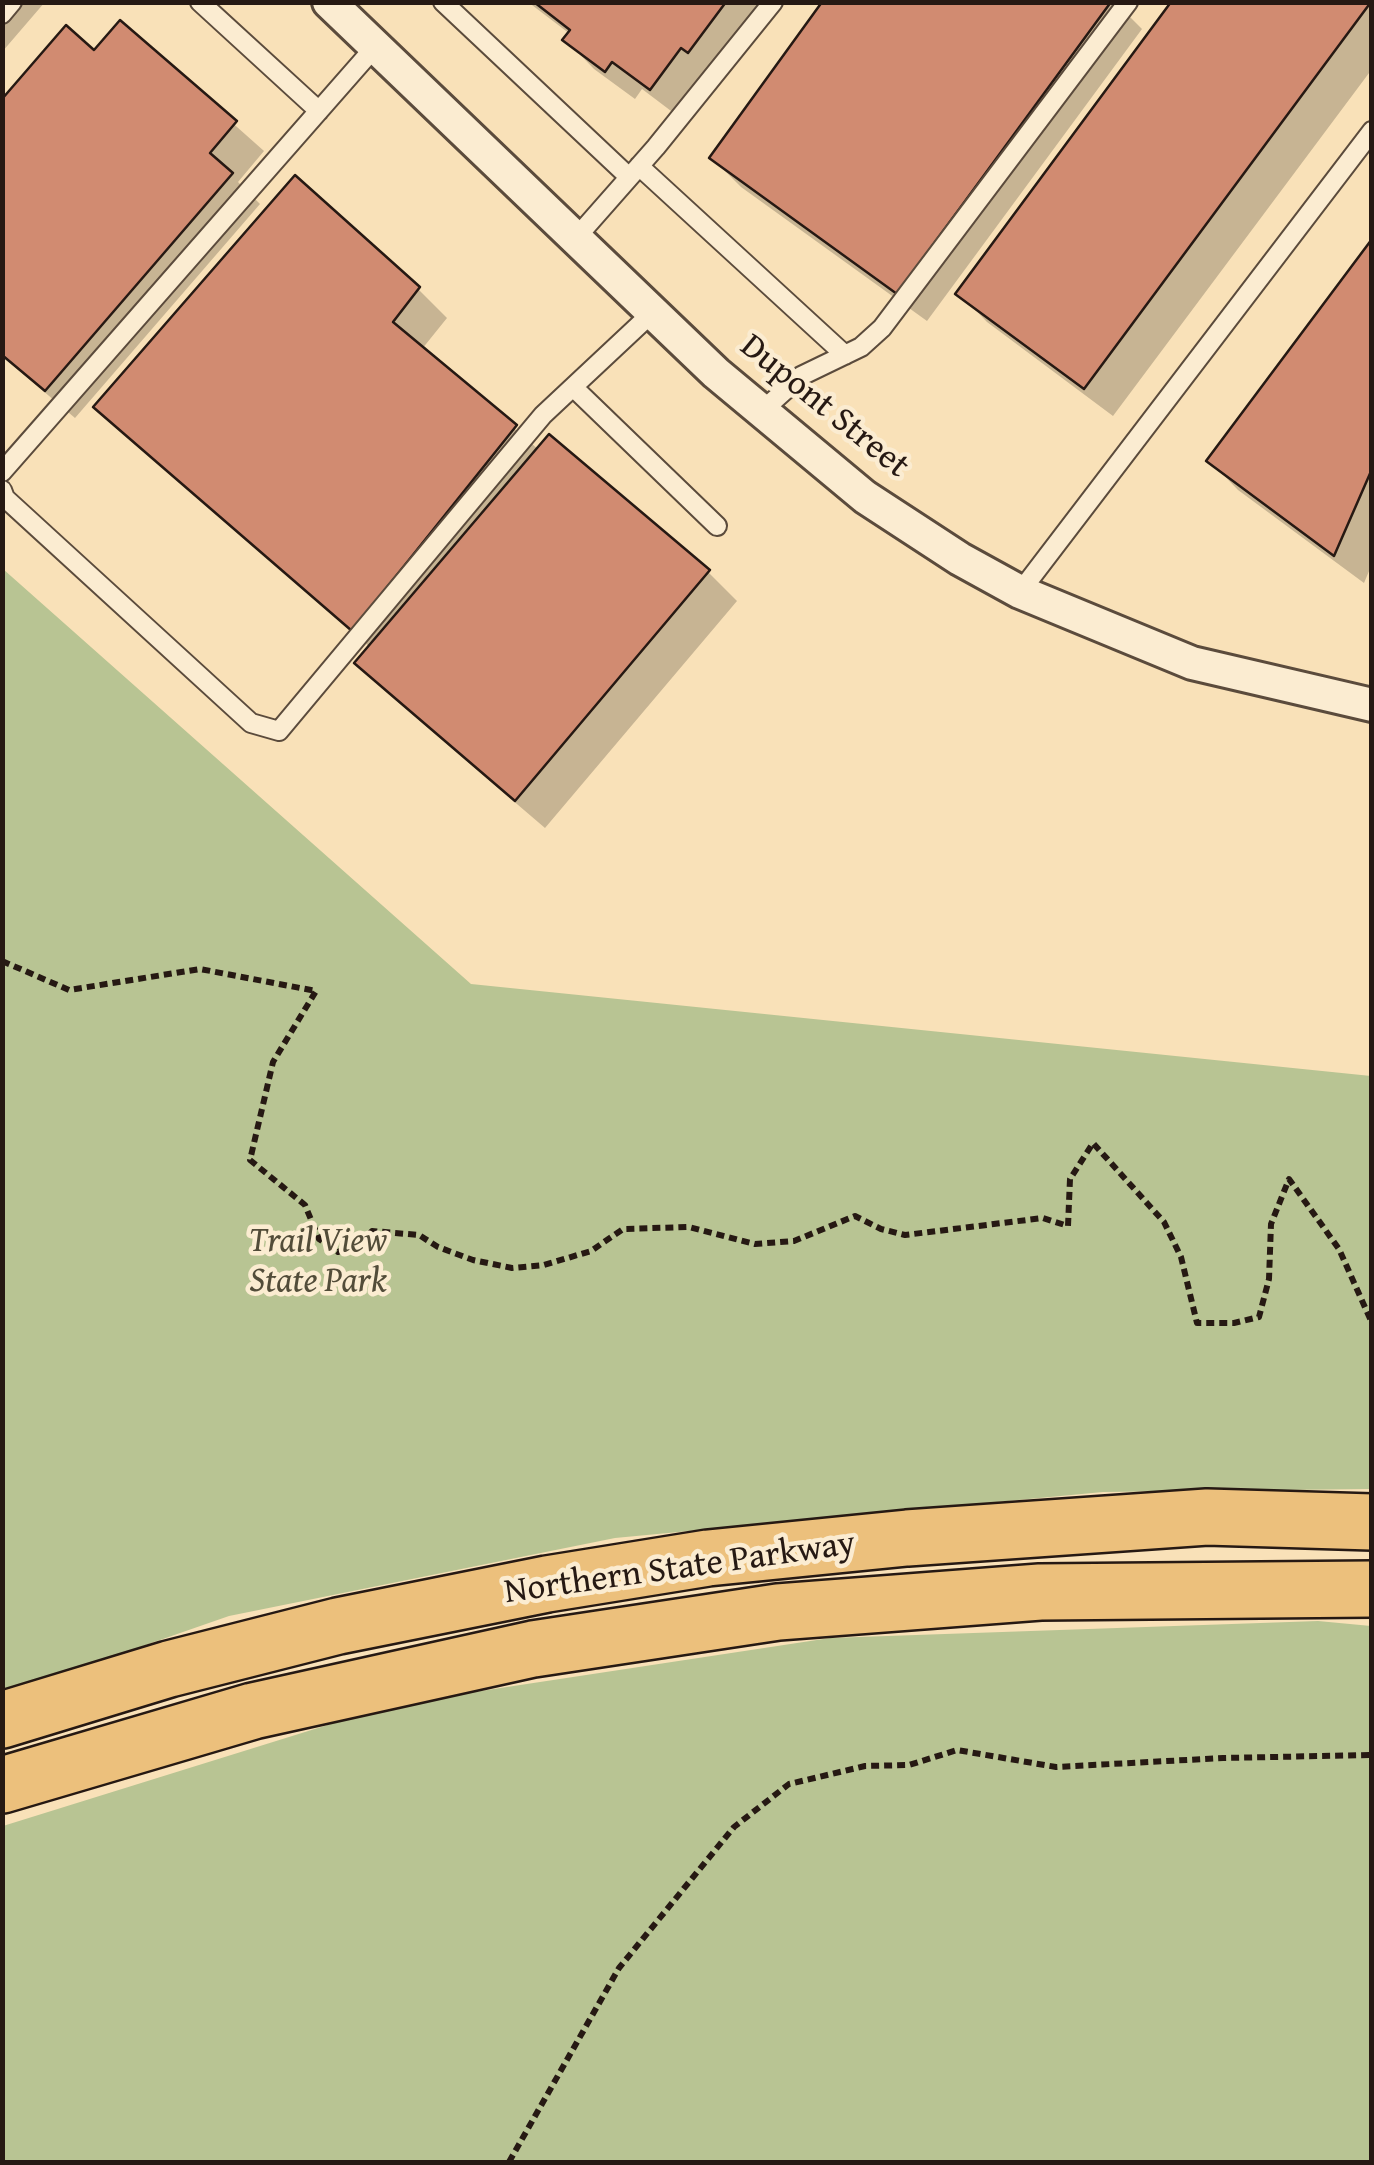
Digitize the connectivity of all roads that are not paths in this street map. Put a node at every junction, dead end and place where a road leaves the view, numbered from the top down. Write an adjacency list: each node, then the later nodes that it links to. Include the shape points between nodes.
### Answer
1 (12, 2): 7 (lane)
2 (200, 2): 9 (lane)
3 (329, 2): 8 (street, Dupont Street)
4 (443, 2): 11 (lane)
5 (773, 2): 11 (lane)
6 (1128, 2): 14 (lane, via 882,328)
7 (2, 14)
8 (374, 48): 9 (lane); 12 (street, Dupont Street)
9 (319, 111): 17 (lane)
10 (1372, 131): 20 (lane)
11 (634, 172): 12 (lane); 14 (lane)
12 (575, 239): 13 (street, Dupont Street)
13 (652, 312): 15 (lane); 16 (street, Dupont Street)
14 (845, 355): 16 (lane, via 801,376)
15 (573, 387): 18 (lane, via 279,731 251,723); 19 (lane)
16 (762, 411): 20 (street, Dupont Street, via 865,497)
17 (2, 472)
18 (2, 490)
19 (718, 526)
20 (1020, 592): 21 (street, Dupont Street, via 1192,663)
21 (1372, 705)
22 (1372, 1522): 24 (highway, Northern State Parkway, via 1207,1516 708,1558 338,1626)
23 (1372, 1589): 25 (highway, Northern State Parkway, via 1040,1592 778,1612 533,1649 271,1706)
24 (2, 1720)
25 (2, 1785)

